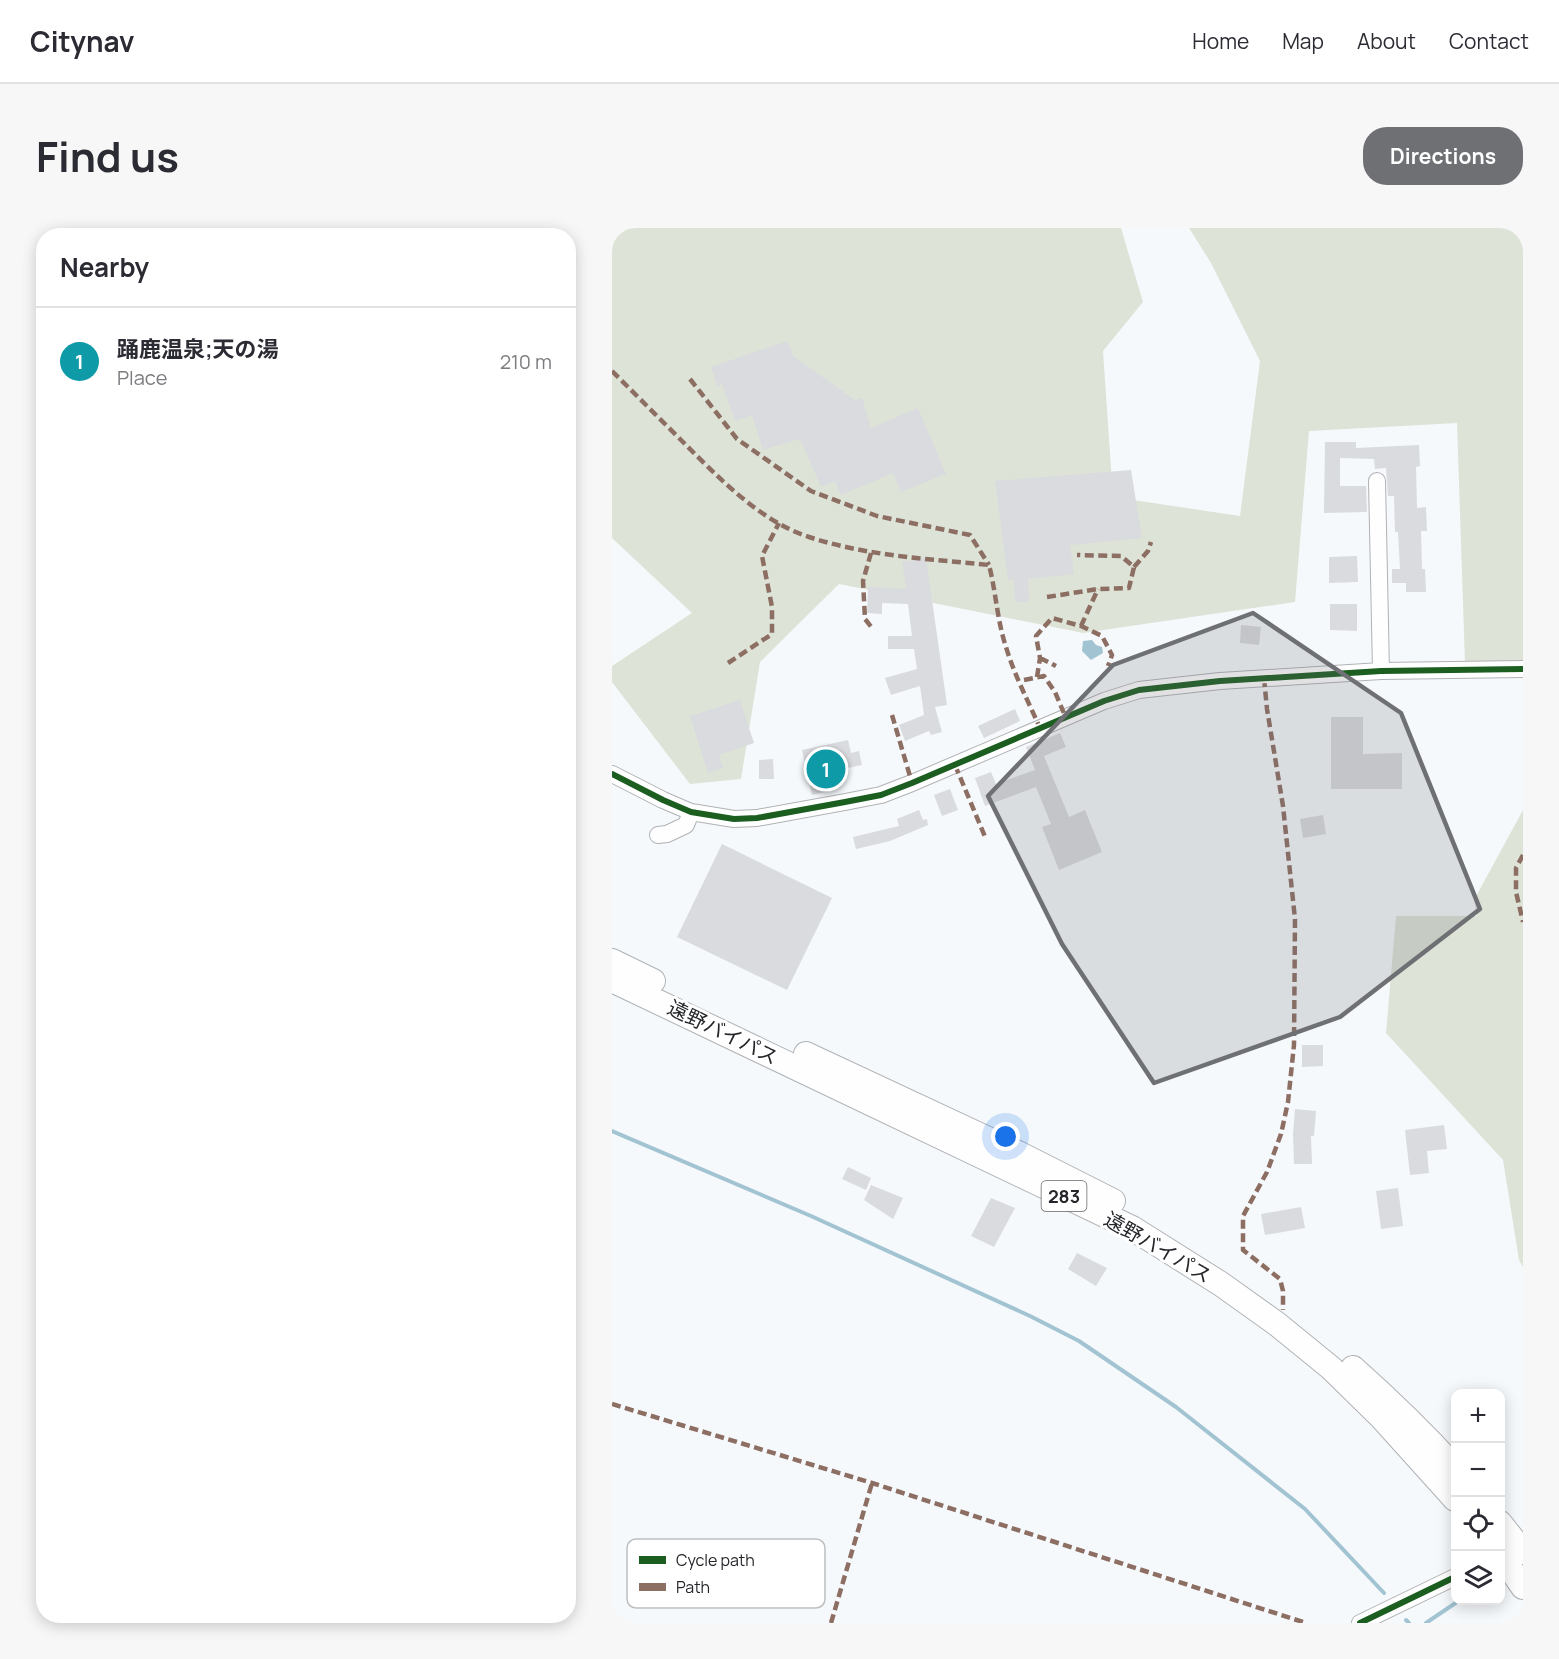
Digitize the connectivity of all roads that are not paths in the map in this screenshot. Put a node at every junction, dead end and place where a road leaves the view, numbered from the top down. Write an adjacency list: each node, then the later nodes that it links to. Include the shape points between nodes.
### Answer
1 (1377, 481): 3 (street)
2 (1523, 669): 3 (street)
3 (1381, 670): 5 (street, via 1139,690 1104,701 881,795 757,818 734,819)
4 (612, 774): 5 (street)
5 (691, 812): 6 (street, via 686,825)
6 (658, 835)
7 (612, 961): 9 (highway, 遠野バイパス / 283)
8 (612, 980): 9 (highway, 遠野バイパス / 283)
9 (924, 1119): 10 (highway, 遠野バイパス / 283, via 1018,1153 1137,1214 1230,1271 1341,1358); 11 (highway, 遠野バイパス / 283, via 1132,1228 1277,1324 1331,1368 1382,1418)
10 (1451, 1463)
11 (1453, 1497)
12 (1505, 1535): 13 (highway)
13 (1512, 1552): 15 (highway)
14 (1451, 1579): 16 (street)
15 (1523, 1587)
16 (1359, 1623)

